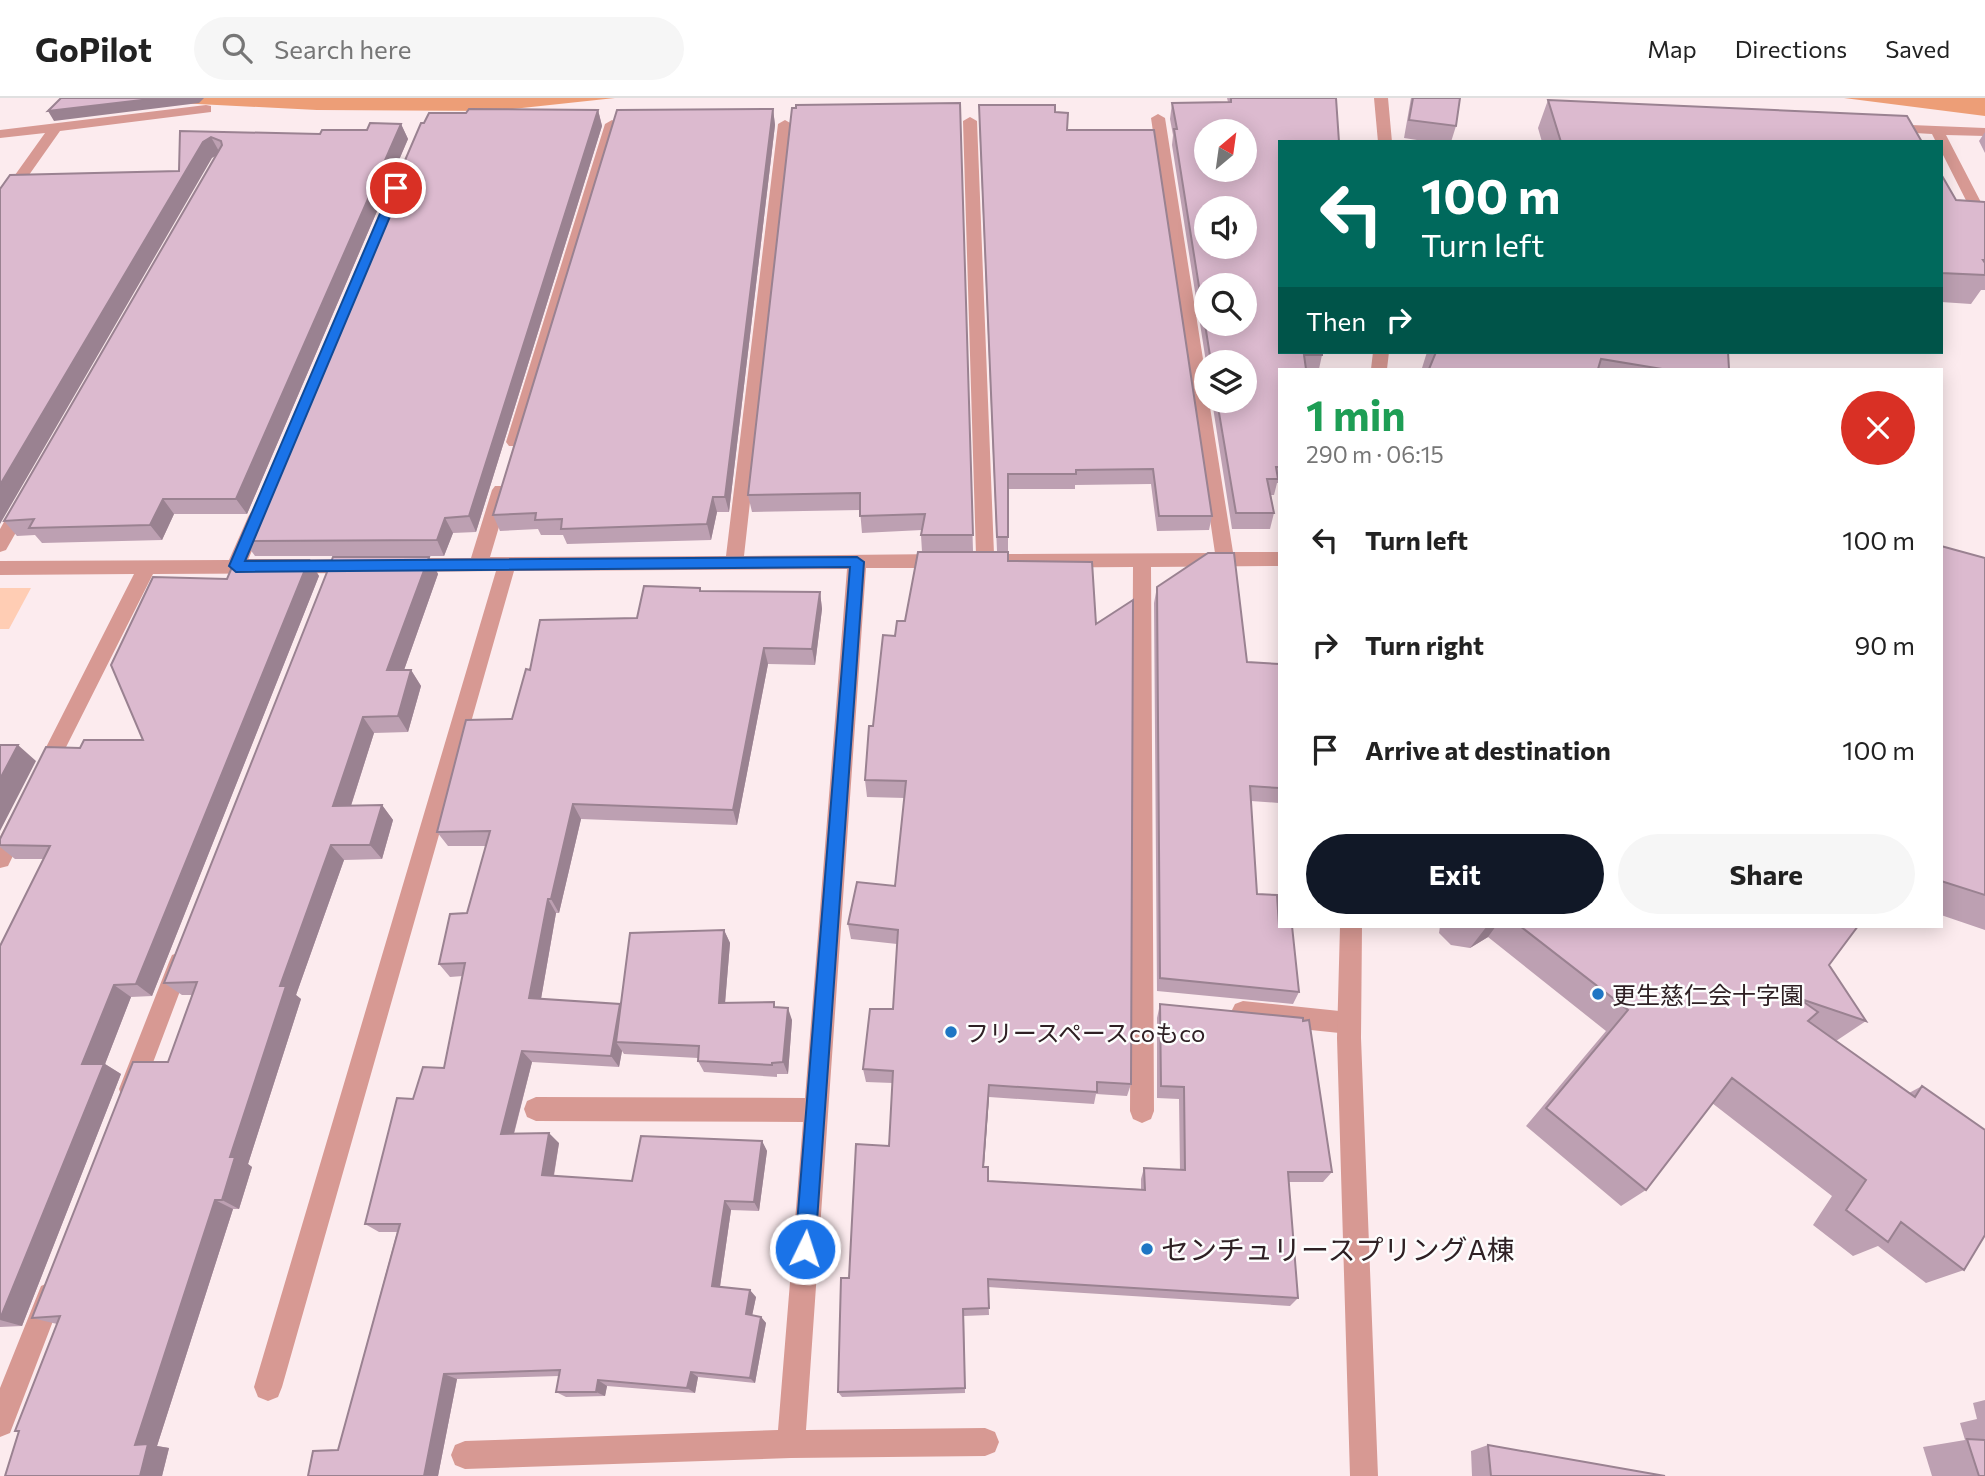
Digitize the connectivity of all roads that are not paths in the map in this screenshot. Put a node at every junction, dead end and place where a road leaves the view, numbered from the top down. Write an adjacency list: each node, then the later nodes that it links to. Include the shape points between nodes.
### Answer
1 (161, 98): 4 (street)
2 (1381, 98): 14 (street)
3 (206, 109): 4 (street)
4 (149, 116): 9 (street)
5 (1158, 118): 23 (street)
6 (970, 121): 25 (street)
7 (612, 124): 29 (street)
8 (785, 124): 27 (street)
9 (56, 127): 13 (street); 17 (street)
10 (1869, 128): 11 (street)
11 (1937, 130): 12 (street); 15 (street)
12 (1985, 132)
13 (0, 134)
14 (1385, 140)
15 (1942, 140)
16 (1943, 142): 18 (street)
17 (0, 206)
18 (1985, 223)
19 (35, 485): 21 (street)
20 (263, 503): 30 (street)
21 (0, 545)
22 (1142, 559): 23 (street); 25 (street); 40 (street)
23 (1225, 559): 24 (street)
24 (1278, 559)
25 (985, 561): 26 (street)
26 (857, 562): 27 (street); 45 (street)
27 (734, 563): 28 (street)
28 (507, 564): 29 (street); 49 (street)
29 (478, 565): 31 (street)
30 (236, 566): 31 (street); 32 (street)
31 (335, 566): 34 (street)
32 (147, 567): 33 (street); 35 (street)
33 (0, 568)
34 (325, 592)
35 (37, 786)
36 (24, 810): 37 (street)
37 (0, 859)
38 (1351, 928): 43 (street)
39 (188, 943): 46 (street)
40 (1144, 1003): 41 (street); 47 (street)
41 (1171, 1005)
42 (1226, 1011): 43 (street)
43 (1349, 1023): 54 (street)
44 (536, 1109): 45 (street)
45 (815, 1110): 52 (street)
46 (122, 1111)
47 (1142, 1111)
48 (56, 1280): 50 (street)
49 (268, 1387)
50 (0, 1423)
51 (985, 1442): 52 (street)
52 (790, 1444): 53 (street)
53 (465, 1455)
54 (1364, 1476)

